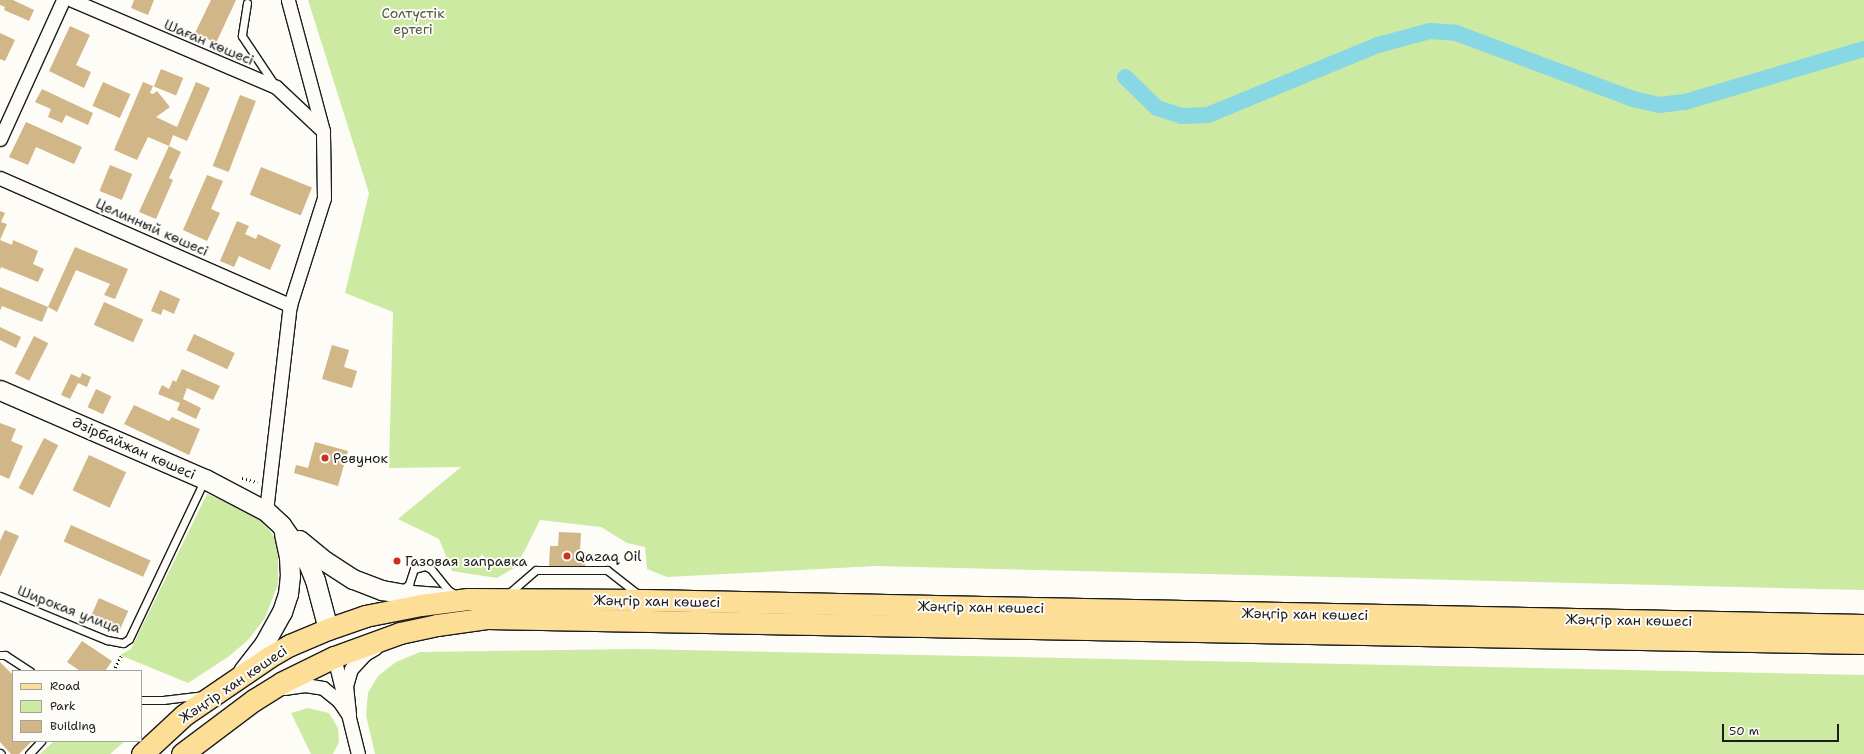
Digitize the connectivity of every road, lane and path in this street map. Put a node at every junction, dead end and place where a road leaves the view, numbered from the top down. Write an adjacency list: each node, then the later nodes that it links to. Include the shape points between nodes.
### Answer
1 (63, 0): 7 (street)
2 (72, 0): 5 (street, Шаған көшесі)
3 (288, 0): 6 (street)
4 (247, 3): 5 (lane, via 242,36)
5 (276, 87): 6 (street, Шаған көшесі)
6 (323, 131): 9 (street, via 324,198)
7 (0, 139)
8 (0, 178): 9 (street, Целинный көшесі)
9 (290, 305): 12 (street)
10 (0, 390): 11 (main road, Әзірбайжан көшесі)
11 (205, 479): 12 (main road, Әзірбайжан көшесі); 15 (lane, Широкая улица, via 128,640 122,643 107,640)
12 (266, 511): 13 (main road, Әзірбайжан көшесі)
13 (281, 525): 14 (main road, via 325,561 353,579); 20 (main road, via 308,563); 26 (main road, via 289,557 288,594 282,612 264,644)
14 (390, 591): 16 (main road); 16 (lane, via 405,589 414,569 425,566 431,569 448,590)
15 (0, 596)
16 (468, 599): 18 (main road, Жәңгір хан көшесі); 20 (main road, Жәңгір хан көшесі, via 365,616)
17 (646, 600): 18 (main road, Жәңгір хан көшесі); 18 (lane, via 607,570 536,570); 19 (main road, Жәңгір хан көшесі)
18 (501, 601)
19 (1864, 625)
20 (328, 629): 24 (main road); 26 (main road, Жәңгір хан көшесі, via 269,657)
21 (400, 633): 22 (main road, Жәңгір хан көшесі, via 487,618); 24 (main road, Жәңгір хан көшесі); 29 (street, via 365,654 351,669 346,686)
22 (1864, 643)
23 (0, 655): 25 (lane, via 5,655)
24 (334, 657): 28 (main road, Жәңгір хан көшесі, via 281,683); 29 (street)
25 (28, 670)
26 (230, 683): 27 (lane, via 195,697); 32 (main road, Жәңгір хан көшесі, via 184,715)
27 (142, 700)
28 (254, 700): 29 (street, via 284,688 305,684 324,688 339,701); 33 (main road, Жәңгір хан көшесі)
29 (349, 716): 34 (street)
30 (40, 742): 31 (lane)
31 (29, 754)
32 (142, 754)
33 (182, 754)
34 (358, 754)

